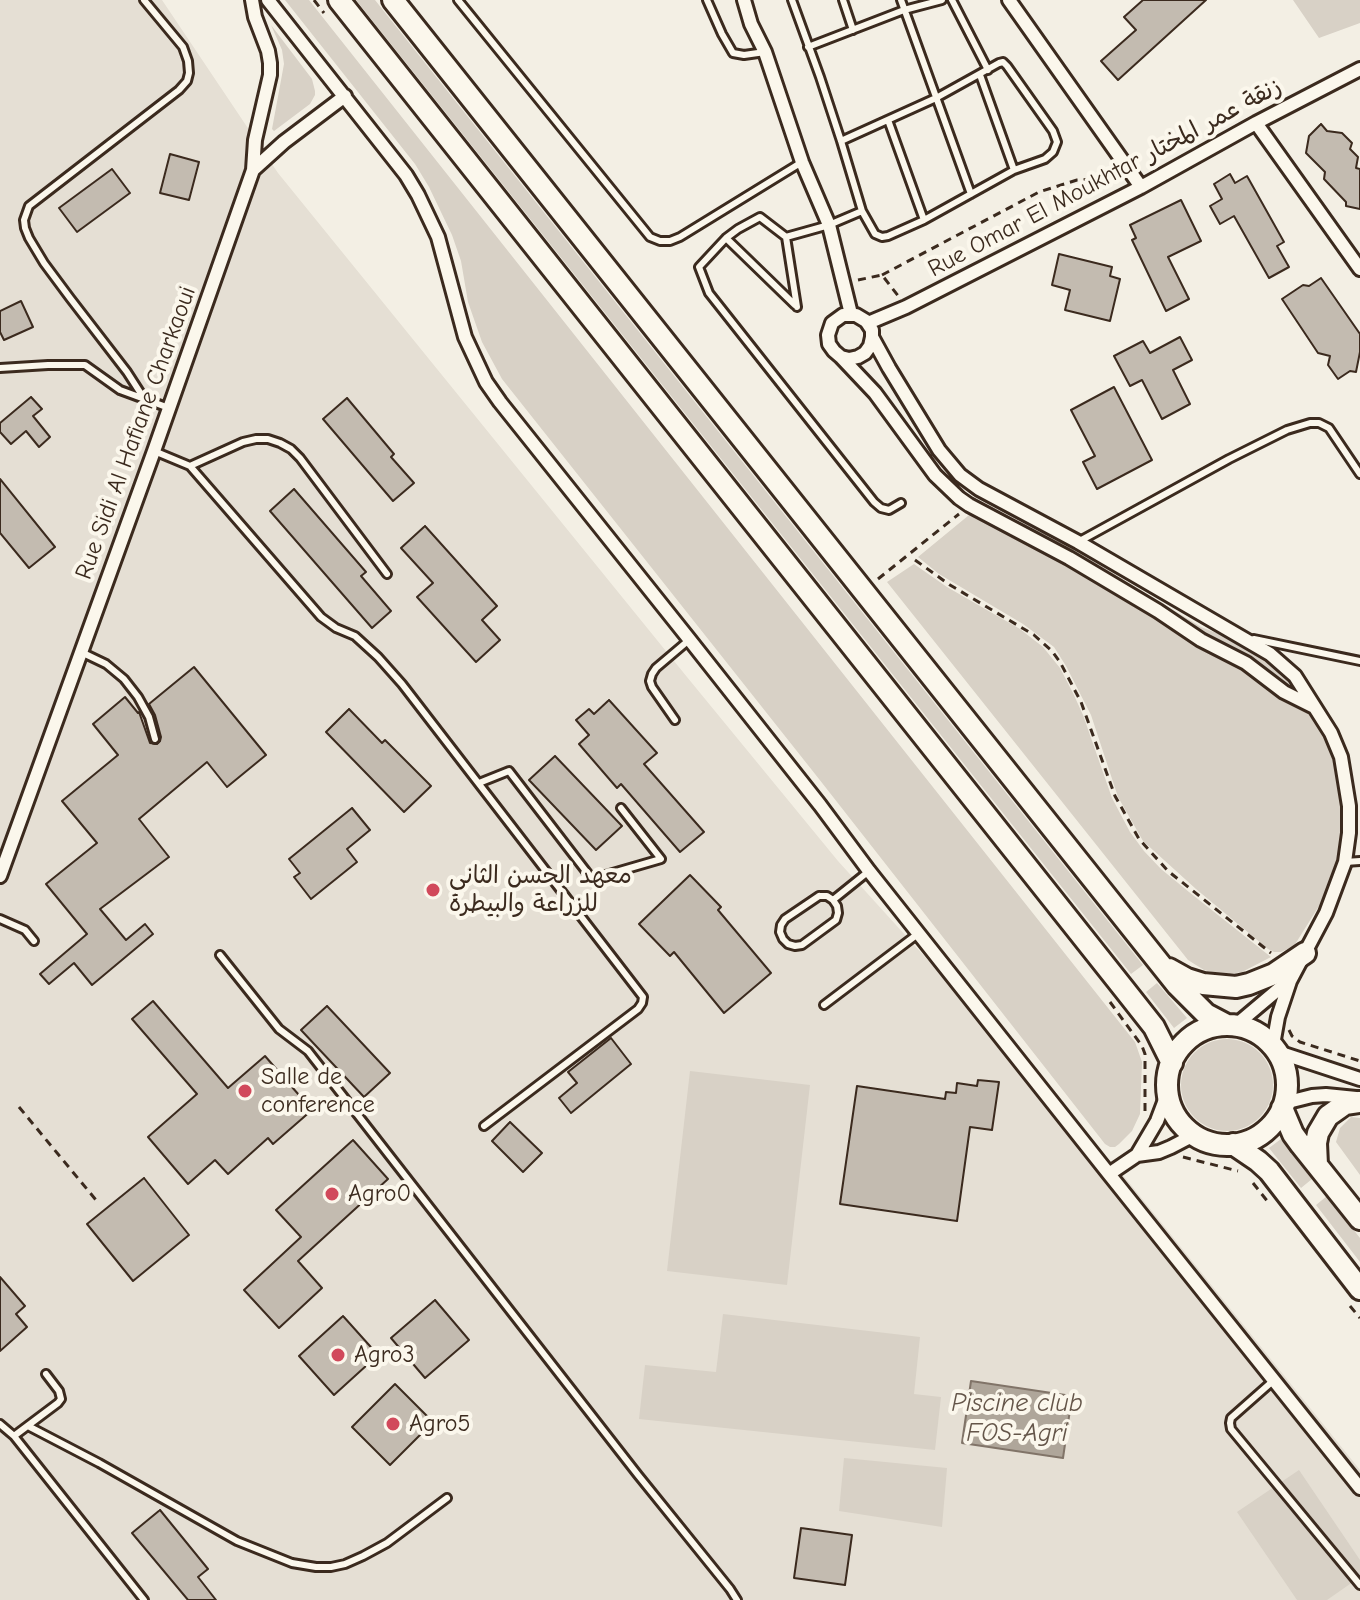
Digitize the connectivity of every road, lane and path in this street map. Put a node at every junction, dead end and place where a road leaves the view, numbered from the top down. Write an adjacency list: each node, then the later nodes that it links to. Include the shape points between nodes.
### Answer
1 (144, 0): 47 (lane, via 183,47 187,81 29,206 24,220 44,263)
2 (252, 0): 28 (street, Rue Sidi Al Hafiane Charkaoui, via 270,63)
3 (268, 0): 22 (street)
4 (339, 0): 79 (main road)
5 (393, 0): 77 (main road)
6 (458, 0): 27 (lane, via 650,237 680,237)
7 (707, 0): 18 (lane, via 733,53)
8 (744, 0): 18 (street)
9 (792, 0): 17 (lane)
10 (843, 0): 16 (lane)
11 (901, 0): 15 (lane)
12 (942, 0): 15 (lane)
13 (952, 0): 20 (lane)
14 (1009, 0): 30 (street)
15 (904, 10): 16 (lane); 23 (lane)
16 (853, 30): 17 (lane)
17 (808, 47): 26 (lane)
18 (765, 52): 27 (street)
19 (1360, 69): 25 (street, Rue Omar El Moukhtar زنقة عمر المختار)
20 (988, 70): 21 (lane); 29 (lane, via 1003,62 1007,66 1057,142 1045,159)
21 (980, 75): 23 (lane); 29 (lane)
22 (345, 96): 28 (street); 59 (street, via 406,175 429,216 465,337 486,382)
23 (936, 98): 24 (lane); 31 (lane)
24 (888, 120): 26 (lane); 34 (lane)
25 (1256, 123): 30 (street, Rue Omar El Moukhtar زنقة عمر المختار); 38 (street)
26 (841, 141): 33 (lane)
27 (802, 162): 35 (street)
28 (253, 170): 48 (street, Rue Sidi Al Hafiane Charkaoui)
29 (1014, 170): 31 (lane)
30 (1141, 187): 32 (street, Rue Omar El Moukhtar زنقة عمر المختار)
31 (971, 194): 34 (lane)
32 (1125, 195): 39 (path, via 1099,179 1039,192); 41 (street, Rue Omar El Moukhtar زنقة عمر المختار)
33 (862, 211): 34 (lane, via 882,237); 35 (lane)
34 (924, 220)
35 (829, 225): 36 (lane); 40 (street)
36 (786, 237): 37 (lane, via 760,217); 37 (lane, via 797,307)
37 (726, 238): 52 (lane, via 699,267 709,293 874,502 889,510)
38 (1360, 269)
39 (882, 275): 40 (path); 41 (path)
40 (844, 281): 42 (street)
41 (906, 307): 43 (street, Rue Omar El Moukhtar زنقة عمر المختار)
42 (851, 314): 43 (street); 45 (street, via 839,317 829,331 831,348)
43 (868, 323): 44 (street)
44 (872, 337): 45 (street, via 862,355); 54 (street, via 939,450 960,475)
45 (841, 357): 53 (street, via 947,489)
46 (1, 366): 47 (lane, via 85,365)
47 (145, 400): 48 (lane)
48 (169, 408): 49 (street, Rue Sidi Al Hafiane Charkaoui)
49 (154, 451): 50 (lane); 61 (street, Rue Sidi Al Hafiane Charkaoui)
50 (190, 466): 56 (lane, via 256,439 291,449); 66 (lane, via 321,617 355,636 386,666)
51 (1360, 474): 54 (lane, via 1329,428 1310,423 1229,459)
52 (901, 503)
53 (969, 505): 57 (path); 63 (street, via 1069,558)
54 (1078, 542): 58 (street)
55 (915, 560): 78 (path, via 1052,651 1081,702 1115,796 1139,839 1168,871)
56 (387, 574)
57 (878, 579)
58 (1242, 637): 62 (lane); 63 (street, via 1295,676)
59 (689, 639): 64 (lane, via 652,674 652,687); 70 (street)
60 (1360, 650): 62 (lane)
61 (81, 652): 65 (lane, via 124,679 149,717); 71 (street, Rue Sidi Al Hafiane Charkaoui)
62 (1359, 661)
63 (1314, 707): 69 (street, via 1331,733 1347,781)
64 (675, 720)
65 (155, 739)
66 (479, 783): 67 (lane, via 509,771 592,879 661,859); 92 (lane, via 643,997 638,1009)
67 (621, 808)
68 (1360, 861): 69 (lane)
69 (1345, 862): 78 (street, via 1326,913)
70 (869, 871): 72 (lane); 74 (street)
71 (0, 876)
72 (833, 900): 72 (lane, via 819,896 785,919 783,939 802,945 830,925 838,913)
73 (0, 919): 75 (lane, via 25,930)
74 (919, 933): 80 (lane); 98 (street)
75 (34, 941)
76 (220, 955): 114 (lane, via 279,1029 308,1051)
77 (1159, 962): 78 (main road, via 1187,979 1228,987); 82 (main road, via 1190,1001)
78 (1294, 966): 82 (street); 83 (street, via 1278,1017)
79 (1124, 989): 85 (main road, via 1154,1027); 91 (path, via 1109,1001 1145,1054)
80 (824, 1005)
81 (1286, 1022): 84 (path, via 1300,1042)
82 (1231, 1024): 83 (main road, via 1263,1036); 85 (main road, via 1197,1033)
83 (1275, 1048): 86 (street); 89 (main road, via 1287,1077)
84 (1360, 1061)
85 (1172, 1063): 87 (main road)
86 (1360, 1079)
87 (1168, 1092): 93 (main road, via 1172,1109); 95 (street)
88 (1360, 1101): 89 (street, via 1326,1095); 97 (main road, via 1328,1116 1318,1133)
89 (1283, 1106): 94 (main road, via 1263,1134); 97 (main road, via 1293,1134)
90 (19, 1107): 101 (path)
91 (1144, 1116)
92 (484, 1126)
93 (1194, 1135): 94 (main road); 95 (street, via 1159,1152)
94 (1233, 1144): 104 (main road, via 1269,1171)
95 (1137, 1155): 98 (street)
96 (1179, 1156): 99 (path)
97 (1317, 1165): 103 (main road)
98 (1109, 1174): 106 (street)
99 (1246, 1176)
100 (1251, 1181): 102 (path)
101 (96, 1200)
102 (1274, 1210)
103 (1360, 1219)
104 (1360, 1289)
105 (46, 1374): 108 (lane, via 61,1399)
106 (1274, 1380): 110 (street); 112 (lane, via 1231,1418 1231,1429)
107 (0, 1424): 109 (lane)
108 (28, 1426): 109 (lane); 111 (lane, via 237,1541 292,1563 345,1564 387,1543)
109 (14, 1436): 113 (lane)
110 (1360, 1488)
111 (447, 1498)
112 (1360, 1585)
113 (144, 1600)
114 (737, 1600)

